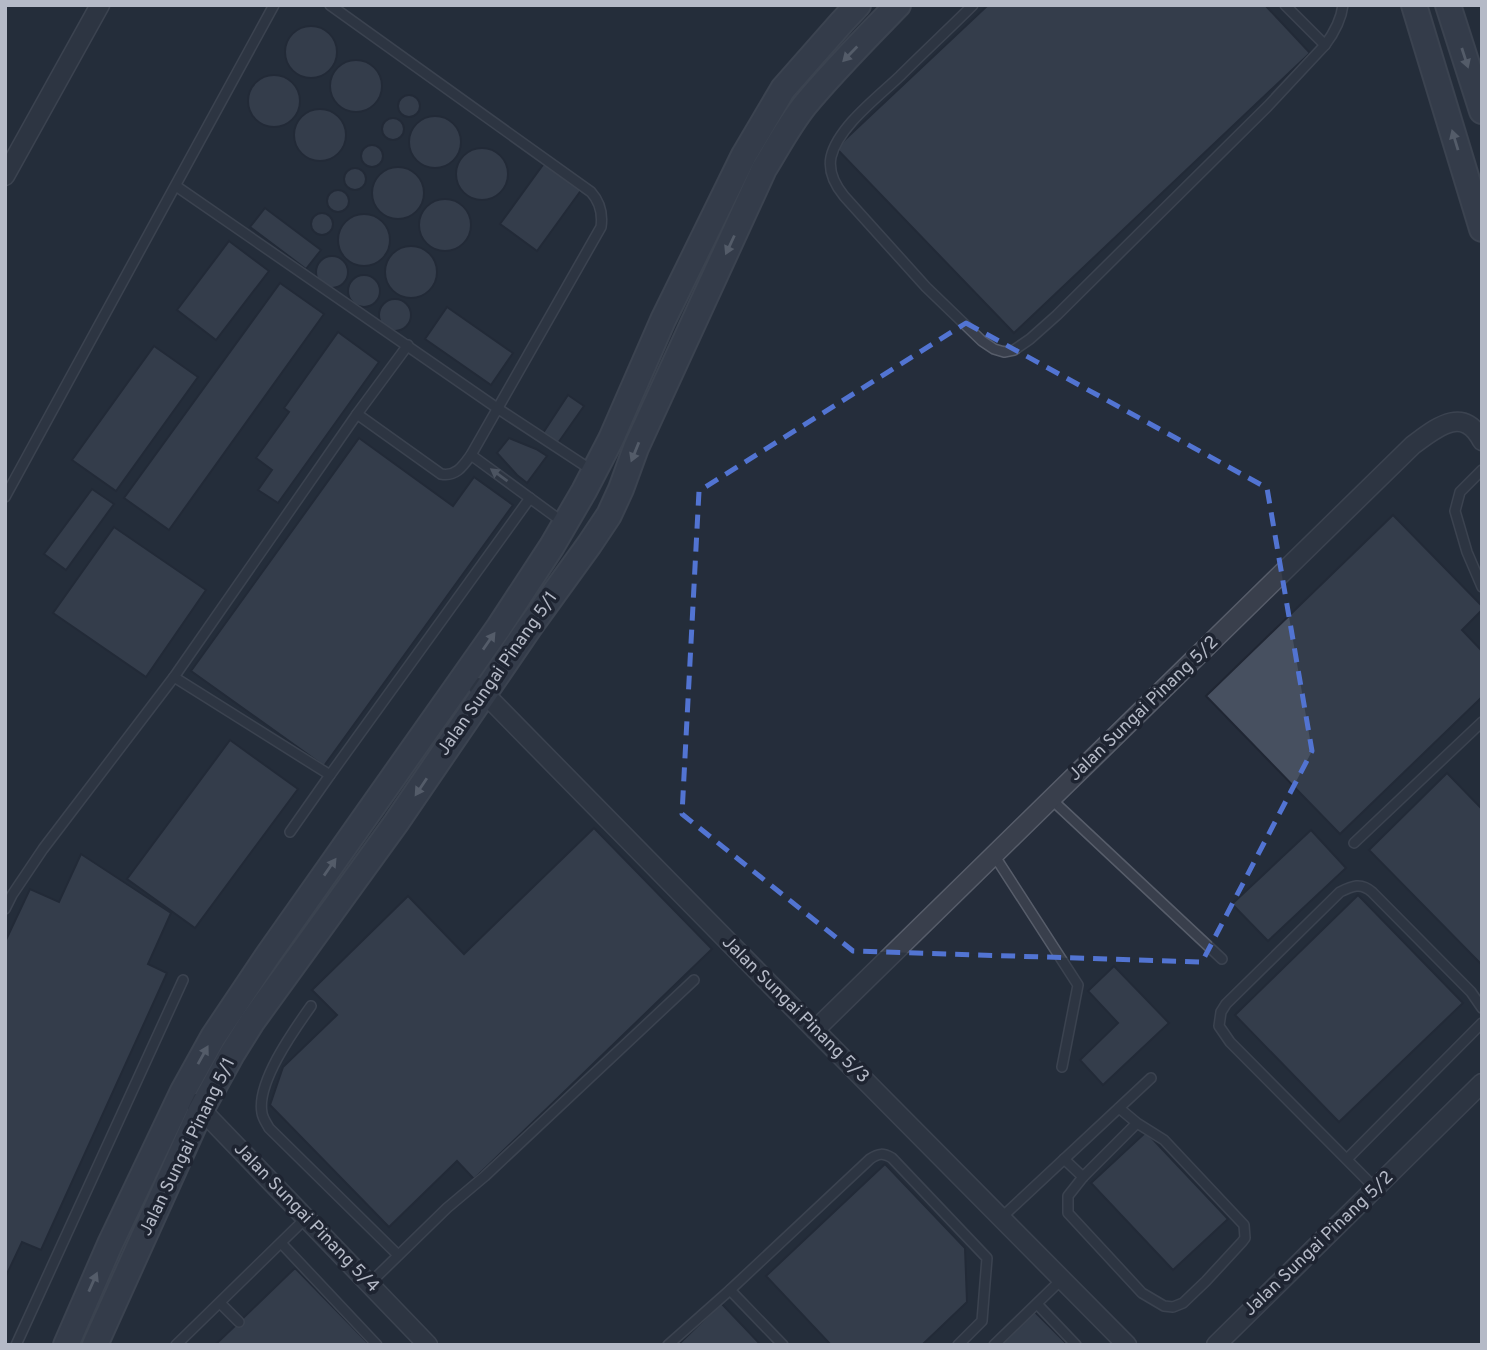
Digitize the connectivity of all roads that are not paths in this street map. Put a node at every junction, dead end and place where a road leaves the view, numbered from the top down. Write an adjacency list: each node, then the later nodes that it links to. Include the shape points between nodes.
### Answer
1 (100, 5): 14 (street)
2 (274, 5): 15 (lane)
3 (330, 5): 19 (lane, via 597,199 601,227)
4 (858, 5): 24 (street, Jalan Sungai Pinang 5/1, via 783,89 744,155)
5 (898, 5): 31 (street, Jalan Sungai Pinang 5/1, one-way to 31, via 829,76 764,169 609,515)
6 (973, 5): 11 (lane, via 843,134 830,160 831,173 844,196 926,287 982,341 1004,352 1022,345 1057,315)
7 (1285, 5): 11 (lane)
8 (1343, 5): 11 (lane, via 1342,16)
9 (1413, 5): 13 (street, one-way to 9)
10 (1448, 5): 12 (street, one-way to 12)
11 (1325, 45)
12 (1482, 111)
13 (1466, 175): 16 (street); 17 (street)
14 (5, 176)
15 (176, 186): 18 (lane); 25 (lane)
16 (1482, 194)
17 (1482, 229)
18 (408, 345): 19 (lane); 20 (lane)
19 (497, 408): 22 (lane); 24 (lane)
20 (357, 414): 22 (lane, via 441,474 458,471); 30 (lane)
21 (1482, 441): 34 (street, Jalan Sungai Pinang 5/2, via 1470,426 1458,421 1442,424 1413,446)
22 (471, 455): 26 (lane, one-way to 22)
23 (1482, 470): 28 (lane, via 1460,492 1455,511)
24 (594, 472): 27 (street, Jalan Sungai Pinang 5/1)
25 (5, 497)
26 (530, 498): 27 (lane); 33 (lane)
27 (566, 524): 29 (street, Jalan Sungai Pinang 5/1, one-way to 27)
28 (1482, 587)
29 (466, 674): 31 (street, Jalan Sungai Pinang 5/3); 49 (street, Jalan Sungai Pinang 5/1, one-way to 29, via 261,965)
30 (174, 677): 33 (lane); 38 (lane, via 43,849)
31 (485, 693): 45 (street, Jalan Sungai Pinang 5/3); 51 (street, Jalan Sungai Pinang 5/1, one-way to 51, via 252,1022)
32 (1482, 722): 36 (lane)
33 (330, 775): 35 (lane)
34 (1051, 799): 37 (street, Jalan Sungai Pinang 5/2); 39 (lane)
35 (290, 832)
36 (1354, 843)
37 (994, 855): 45 (street, Jalan Sungai Pinang 5/2); 46 (lane, via 1078,985)
38 (5, 909)
39 (1223, 959)
40 (183, 980): 67 (lane)
41 (694, 980): 60 (lane)
42 (311, 1006): 60 (lane, via 274,1065 262,1113 269,1128)
43 (1482, 1008): 54 (lane, via 1372,892 1355,885 1340,892 1226,1004 1219,1026 1230,1042)
44 (1482, 1023): 54 (lane)
45 (815, 1030): 58 (street, Jalan Sungai Pinang 5/3)
46 (1062, 1067)
47 (1151, 1078): 50 (lane)
48 (1482, 1083): 56 (street, Jalan Sungai Pinang 5/2)
49 (183, 1091): 51 (street, Jalan Sungai Pinang 5/4); 68 (street, Jalan Sungai Pinang 5/1, one-way to 49)
50 (1119, 1108): 52 (lane); 53 (lane)
51 (201, 1110): 57 (street, Jalan Sungai Pinang 5/4); 69 (street, Jalan Sungai Pinang 5/1)
52 (1137, 1123): 55 (lane); 55 (lane, via 1164,1140 1244,1225 1242,1242 1183,1303 1164,1306 1142,1293 1068,1213 1068,1196)
53 (1065, 1159): 55 (lane); 58 (lane)
54 (1346, 1159): 56 (lane)
55 (1083, 1177)
56 (1375, 1188): 79 (street, Jalan Sungai Pinang 5/2)
57 (306, 1218): 59 (lane); 62 (street, Jalan Sungai Pinang 5/4)
58 (1001, 1218): 61 (street, Jalan Sungai Pinang 5/3)
59 (281, 1243): 64 (lane); 71 (lane)
60 (398, 1255): 62 (lane)
61 (1062, 1279): 65 (lane); 78 (street, Jalan Sungai Pinang 5/3)
62 (369, 1284): 72 (street, Jalan Sungai Pinang 5/4)
63 (730, 1290): 73 (lane); 74 (lane); 75 (lane, via 870,1158 885,1154 987,1258 982,1321)
64 (219, 1303): 66 (lane); 70 (lane)
65 (1037, 1304): 76 (lane); 77 (lane)
66 (239, 1322)
67 (16, 1345)
68 (66, 1345)
69 (95, 1345)
70 (176, 1345)
71 (377, 1345)
72 (428, 1345)
73 (668, 1345)
74 (783, 1345)
75 (958, 1345)
76 (994, 1345)
77 (1076, 1345)
78 (1127, 1345)
79 (1216, 1345)

